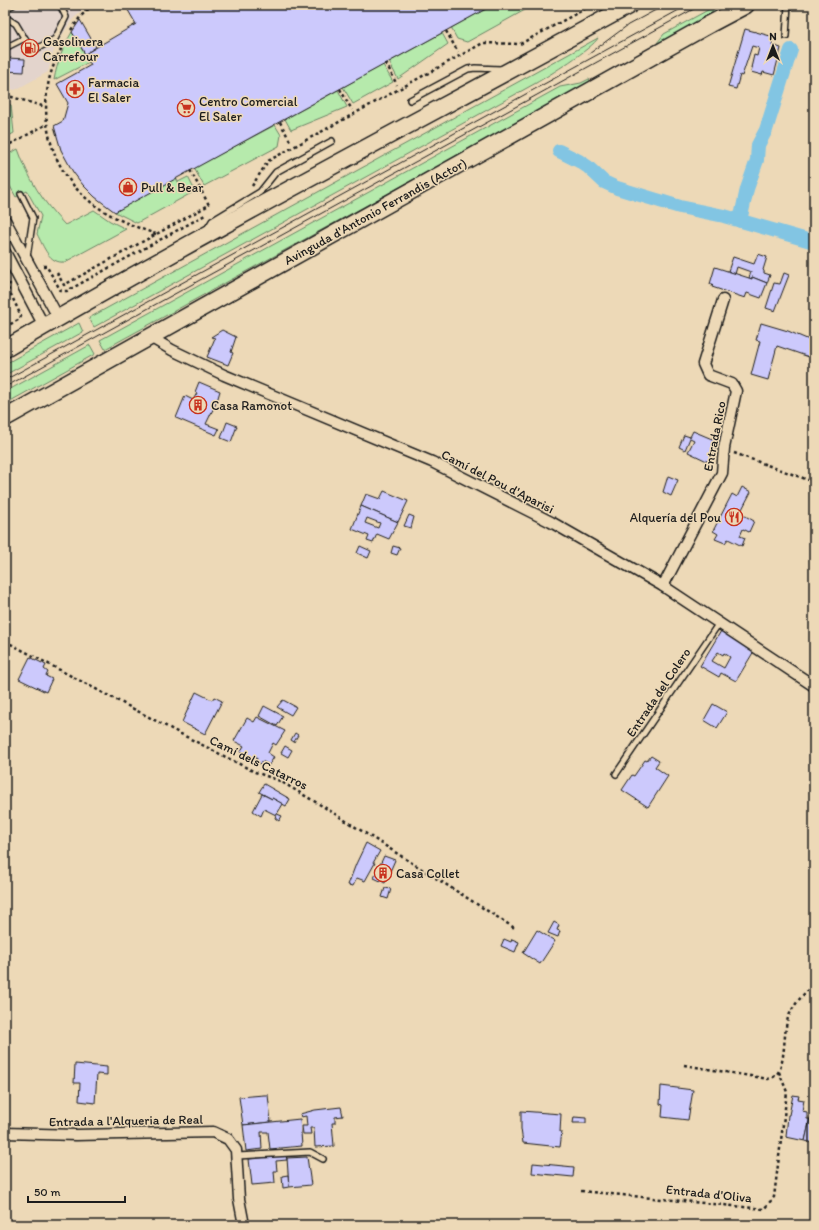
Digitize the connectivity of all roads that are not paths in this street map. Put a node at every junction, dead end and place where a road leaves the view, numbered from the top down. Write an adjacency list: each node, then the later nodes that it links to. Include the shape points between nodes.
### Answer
1 (12, 5): 6 (lane)
2 (60, 5): 9 (lane, via 66,17 55,39 32,51)
3 (630, 5): 11 (main road)
4 (746, 5): 23 (main road, Avinguda d'Antonio Ferrandis (Actor))
5 (788, 5): 8 (lane)
6 (5, 9)
7 (6, 18): 9 (lane, via 16,24)
8 (786, 36)
9 (25, 38): 10 (lane)
10 (5, 48)
11 (512, 69): 12 (lane, via 468,69); 16 (main road)
12 (410, 100)
13 (332, 141): 16 (lane, via 276,172 254,196 212,221)
14 (21, 194): 18 (lane, via 33,218)
15 (5, 220): 18 (street)
16 (201, 238): 21 (main road)
17 (5, 252): 19 (street)
18 (27, 260): 21 (street)
19 (9, 266): 22 (street)
20 (723, 300): 26 (street, Entrada Rico, via 703,364 708,375 732,384 736,391 722,473)
21 (58, 317): 22 (main road)
22 (44, 326): 24 (main road)
23 (150, 337): 25 (main road, Avinguda d'Antonio Ferrandis (Actor)); 26 (street, Camí del Pou d'Aparisi, via 224,375 432,462 551,522)
24 (5, 349)
25 (5, 418)
26 (663, 586): 27 (street, Camí del Pou d'Aparisi)
27 (719, 623): 28 (street, Camí del Pou d'Aparisi); 29 (lane, Entrada del Colero)
28 (814, 686)
29 (616, 774)
30 (5, 1133): 31 (street, Entrada a l'Alqueria de Real, via 213,1132 228,1139)
31 (237, 1156): 32 (lane, via 310,1152); 33 (street, Entrada a l'Alqueria de Real, via 239,1199)
32 (323, 1159)
33 (244, 1225)

